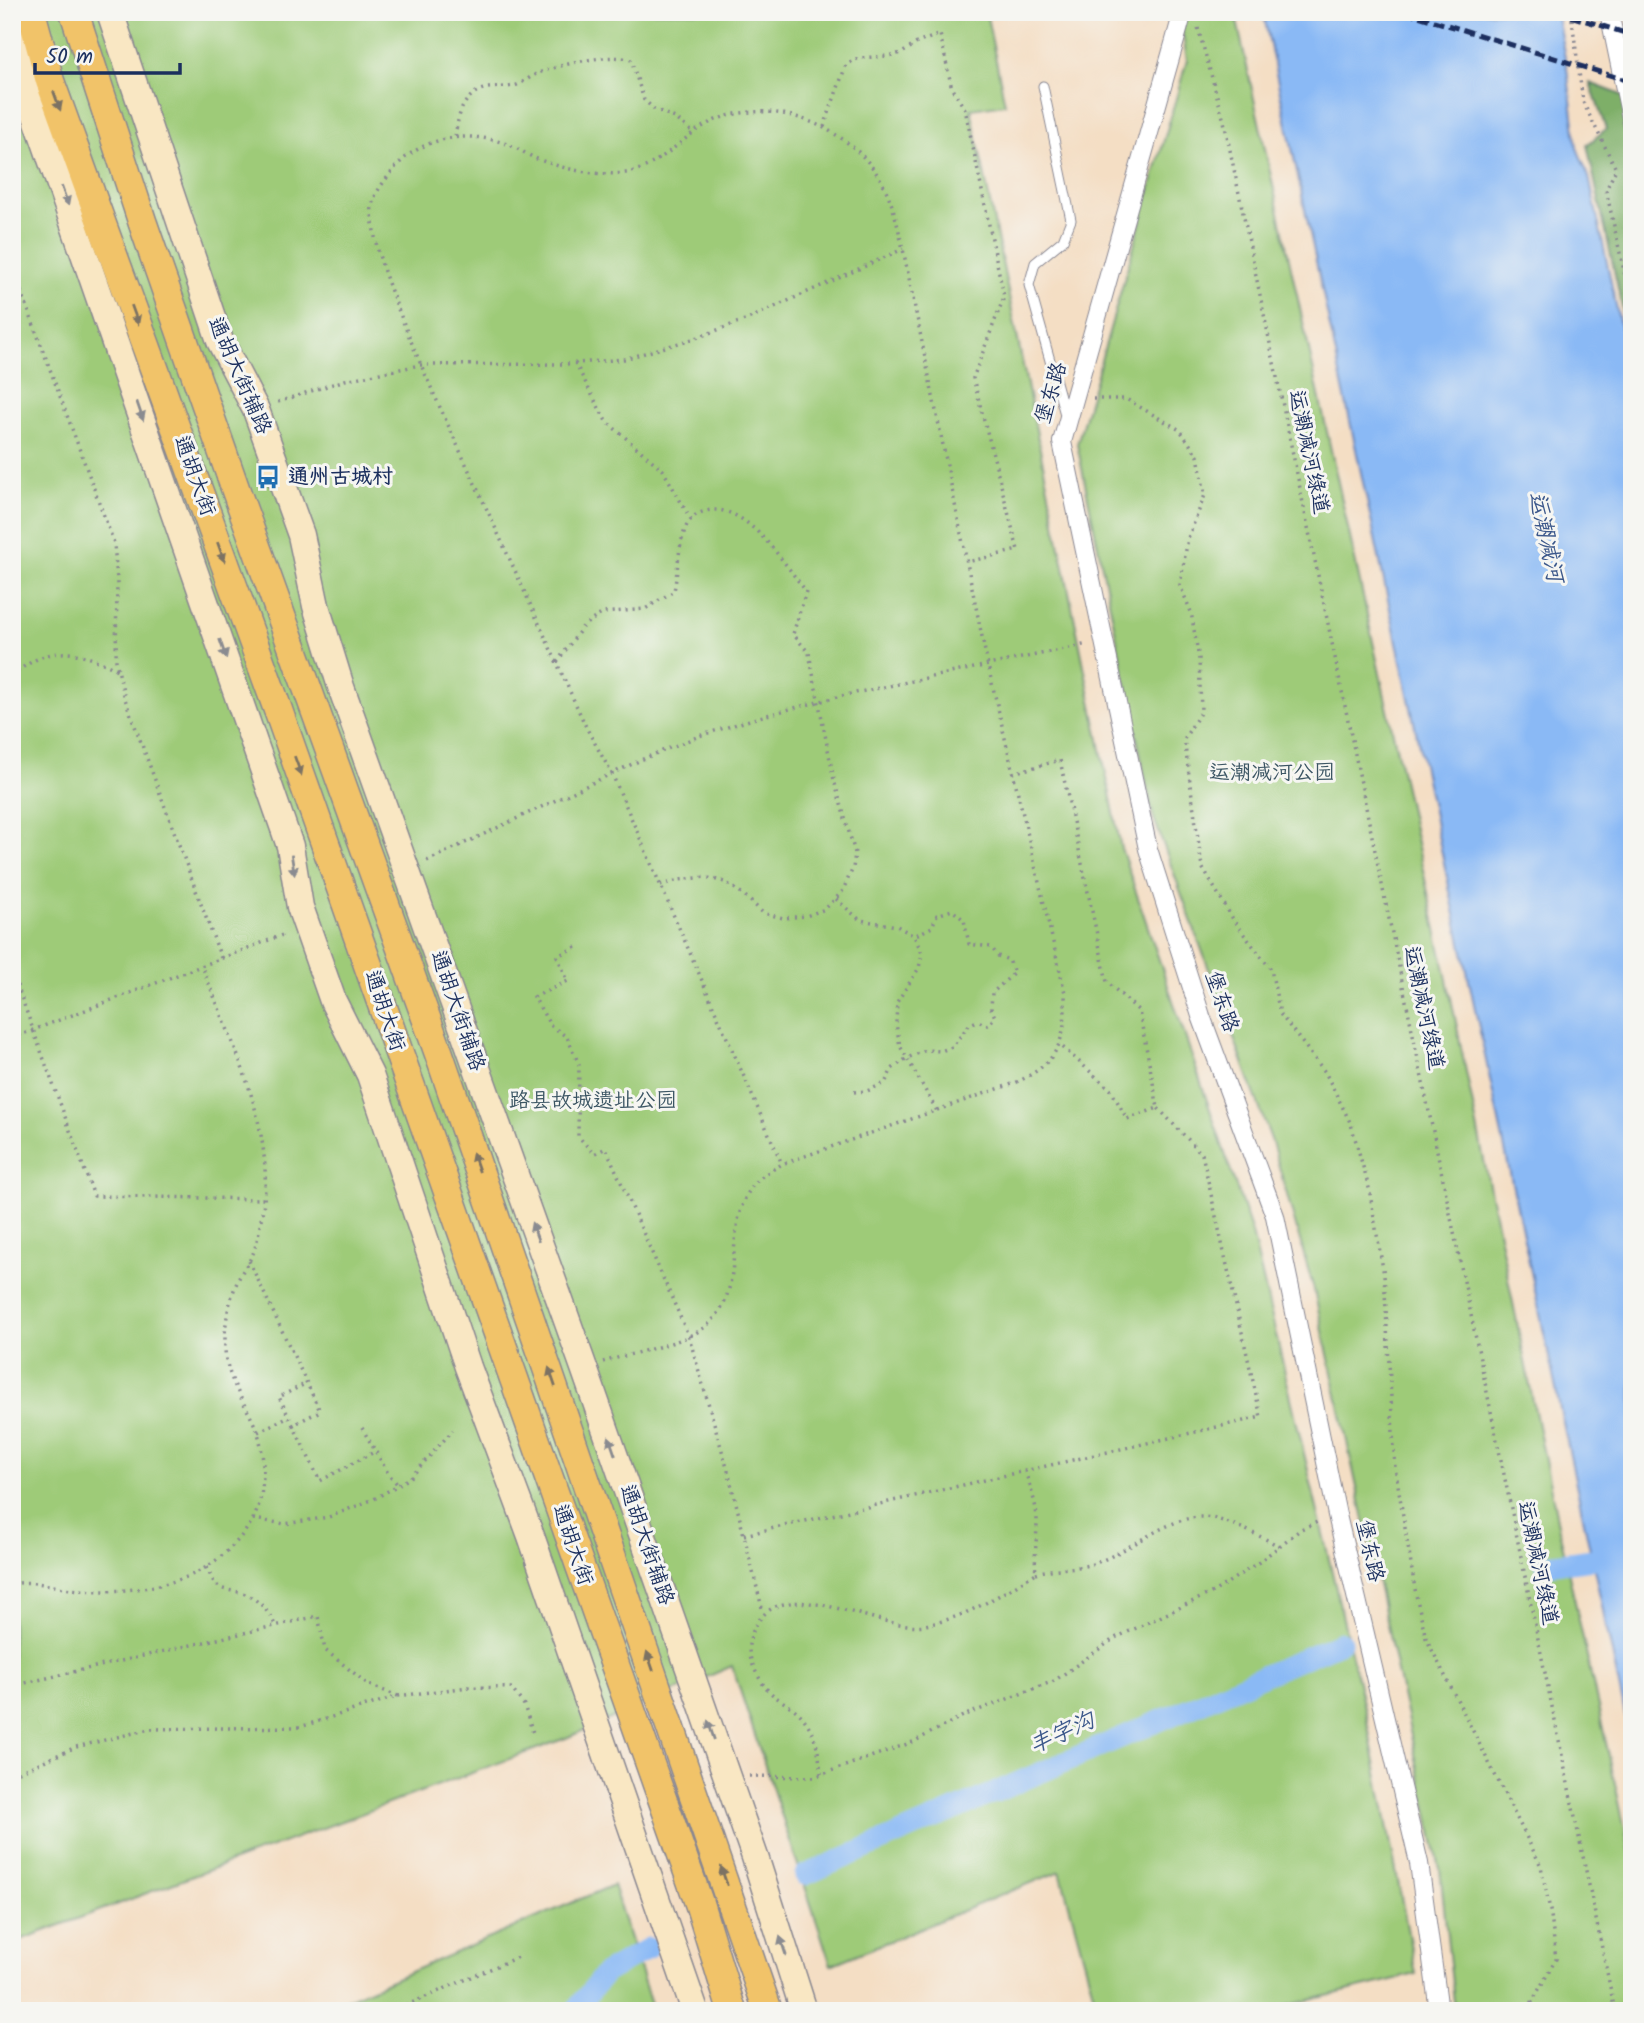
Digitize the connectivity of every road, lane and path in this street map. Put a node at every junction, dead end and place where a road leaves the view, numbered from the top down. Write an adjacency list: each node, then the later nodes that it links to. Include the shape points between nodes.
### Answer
1 (31, 12): 80 (main road, 通胡大街, one-way to 80, via 50,81 352,919)
2 (74, 12): 81 (main road, 通胡大街, one-way to 2, via 540,1343 142,221)
3 (110, 12): 20 (street, 通胡大街辅路, via 220,341)
4 (1183, 12): 19 (street, 堡东路)
5 (1571, 12): 16 (path, via 1583,102 1616,169 1606,190)
6 (1609, 12): 10 (street)
7 (1197, 24): 85 (path, 运潮减河绿道, via 1224,121)
8 (12, 39): 79 (street, one-way to 79, via 286,833 308,930 333,1001 370,1075)
9 (1043, 86): 21 (lane, via 1071,220 1063,240 1035,263 1029,285)
10 (1632, 123)
11 (824, 127): 12 (path, via 790,115 762,112 732,115); 14 (path, via 860,153 877,174 892,204); 23 (path, via 846,65 859,58 902,53 940,34 952,89 965,109 1004,297 973,378 1018,551)
12 (694, 133): 13 (path, via 638,172 611,175 580,172 536,159 507,144); 13 (path, via 644,100 631,60 603,57 537,73 516,86 483,88 461,109)
13 (455, 136): 18 (path, via 402,159 371,206 376,250)
14 (903, 249): 17 (path, via 696,338 624,359); 23 (path)
15 (13, 275): 27 (path, via 114,543)
16 (1632, 307)
17 (575, 363): 18 (path); 22 (path, via 606,421 663,470)
18 (421, 365): 20 (path, via 345,380); 25 (path)
19 (1074, 398): 21 (street, 堡东路); 84 (path, via 1126,399 1180,430 1198,456 1205,495 1188,538 1180,586 1191,612 1199,659 1201,711 1184,739 1202,867 1236,924 1271,969 1280,1014 1325,1072 1351,1124 1369,1188 1384,1275 1395,1467 1426,1638 1541,1866 1551,1915 1556,1959)
20 (256, 410): 52 (street, 通胡大街辅路, one-way to 20, via 341,687 300,535)
21 (1067, 422): 24 (street, 堡东路, via 1062,442)
22 (691, 520): 25 (path, via 680,549 674,591 645,609 603,613 584,625); 29 (path, via 697,513 717,508 735,515 755,528 806,591 793,634 809,653)
23 (967, 562): 26 (path)
24 (1104, 640): 26 (path); 62 (street, 堡东路, via 1148,849 1201,1016 1275,1216)
25 (557, 662): 31 (path)
26 (988, 666): 29 (path); 30 (path)
27 (118, 671): 28 (path, via 69,652 28,662); 38 (path)
28 (12, 676)
29 (819, 702): 31 (path, via 699,736); 34 (path, via 855,853 853,868)
30 (1013, 773): 43 (path, via 1065,993 1066,1025); 46 (path, via 1060,760 1107,982 1139,1011)
31 (612, 774): 32 (path); 33 (path)
32 (424, 862)
33 (661, 885): 34 (path, via 705,877 743,894 762,913 783,918 806,916); 48 (path)
34 (836, 899): 36 (path, via 860,920 897,926)
35 (297, 930): 38 (path)
36 (914, 936): 44 (path, via 922,953 919,968 897,1002 896,1024); 44 (path, via 932,926 937,915 952,910 964,920 970,944 991,947 1009,960 1014,973 992,993 995,1017 988,1025 977,1021 952,1046)
37 (576, 947): 51 (path, via 557,956 568,981 534,997 550,1025 567,1037 579,1064 578,1136 594,1154 606,1149)
38 (221, 958): 39 (path)
39 (202, 966): 41 (path); 49 (path, via 251,1093 266,1166)
40 (12, 972): 41 (path)
41 (34, 1030): 42 (path); 49 (path, via 94,1196)
42 (12, 1038)
43 (1059, 1044): 46 (path, via 1111,1090 1127,1119); 47 (path, via 1056,1054 1033,1075)
44 (907, 1058): 45 (path, via 892,1069 885,1083); 47 (path)
45 (854, 1092)
46 (1158, 1108): 60 (path, via 1202,1154 1261,1417)
47 (937, 1111): 48 (path)
48 (782, 1164): 51 (path, via 759,1179 744,1200 735,1227 732,1282 725,1304 707,1326)
49 (264, 1199): 50 (path)
50 (249, 1261): 53 (path); 58 (path, via 229,1303 225,1341 234,1389)
51 (689, 1337): 52 (path); 64 (path)
52 (584, 1368): 82 (street, 通胡大街辅路, one-way to 52)
53 (307, 1383): 54 (path, via 279,1397); 55 (path, via 320,1411)
54 (289, 1416): 55 (path); 58 (path)
55 (293, 1425): 59 (path, via 320,1481)
56 (362, 1428): 59 (path)
57 (453, 1430): 61 (path, via 410,1478)
58 (258, 1432): 63 (path, via 262,1489)
59 (376, 1451): 61 (path)
60 (1025, 1471): 64 (path); 67 (path, via 1036,1504)
61 (398, 1485): 63 (path, via 329,1517 285,1524)
62 (1337, 1515): 65 (path, via 1301,1529); 83 (street, 堡东路, via 1419,1863)
63 (253, 1519): 66 (path, via 233,1545)
64 (744, 1535): 69 (path)
65 (1279, 1546): 67 (path, via 1247,1529 1203,1517 1172,1524 1089,1565); 74 (path, via 1215,1591 1115,1638 1054,1681 963,1716 914,1742)
66 (207, 1567): 68 (path, via 142,1589 97,1592 27,1581); 70 (path, via 214,1583 255,1599)
67 (1036, 1573): 69 (path, via 962,1616 924,1625 890,1624 823,1604 781,1602)
68 (12, 1584)
69 (763, 1612): 74 (path, via 749,1650 756,1671 767,1689 803,1717 818,1745)
70 (275, 1626): 71 (path); 72 (path, via 318,1616 325,1650 369,1685)
71 (12, 1686)
72 (398, 1696): 73 (path, via 469,1687 511,1688 524,1704); 75 (path, via 300,1727 150,1729 76,1747)
73 (534, 1737)
74 (821, 1774): 76 (path)
75 (12, 1776)
76 (743, 1776)
77 (520, 1956): 78 (path)
78 (393, 2011)
79 (695, 2011)
80 (733, 2011)
81 (768, 2011)
82 (804, 2011)
83 (1439, 2011)
84 (1527, 2011)
85 (1615, 2011)

